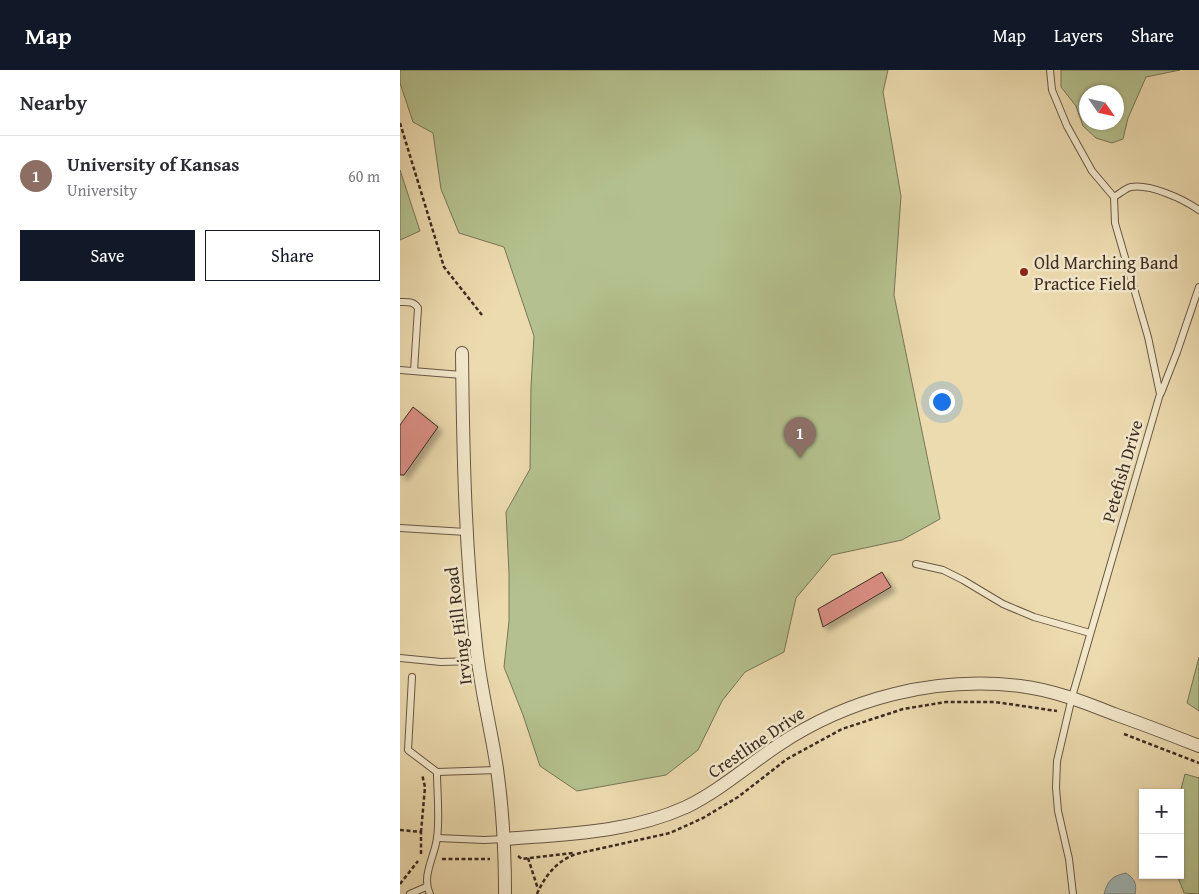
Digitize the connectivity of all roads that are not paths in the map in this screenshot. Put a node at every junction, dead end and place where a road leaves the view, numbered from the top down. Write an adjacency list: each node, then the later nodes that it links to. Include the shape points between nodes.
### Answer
1 (1050, 70): 2 (lane, via 1052,90 1067,126 1092,171)
2 (1114, 197): 3 (lane, via 1130,187 1148,188 1183,200); 10 (lane, Petefish Drive, via 1114,223 1148,337)
3 (1199, 210)
4 (1199, 287): 10 (lane)
5 (400, 302): 8 (lane, via 411,302 418,308)
6 (462, 353): 9 (street, Irving Hill Road)
7 (400, 370): 8 (lane)
8 (414, 371): 9 (lane)
9 (462, 374): 12 (street, Irving Hill Road)
10 (1160, 394): 14 (lane, Petefish Drive)
11 (400, 528): 12 (lane)
12 (466, 532): 16 (street, Irving Hill Road)
13 (916, 564): 14 (lane, via 943,570 1003,604 1034,617)
14 (1090, 633): 18 (lane, Petefish Drive)
15 (400, 658): 16 (lane)
16 (478, 661): 20 (street, Irving Hill Road)
17 (412, 677): 21 (lane, via 408,750)
18 (1072, 698): 19 (street, Crestline Drive); 23 (street, Crestline Drive, via 1022,686 988,684 950,685 877,698 813,723 715,791 660,817 600,831); 28 (lane, Petefish Drive, via 1057,761 1056,788)
19 (1199, 746)
20 (497, 770): 21 (lane); 23 (street, Irving Hill Road)
21 (437, 772): 22 (lane)
22 (437, 838): 23 (lane); 24 (lane)
23 (505, 839): 27 (street, Irving Hill Road)
24 (426, 887): 25 (lane); 26 (lane)
25 (410, 894)
26 (430, 894)
27 (505, 894)
28 (1072, 894)

